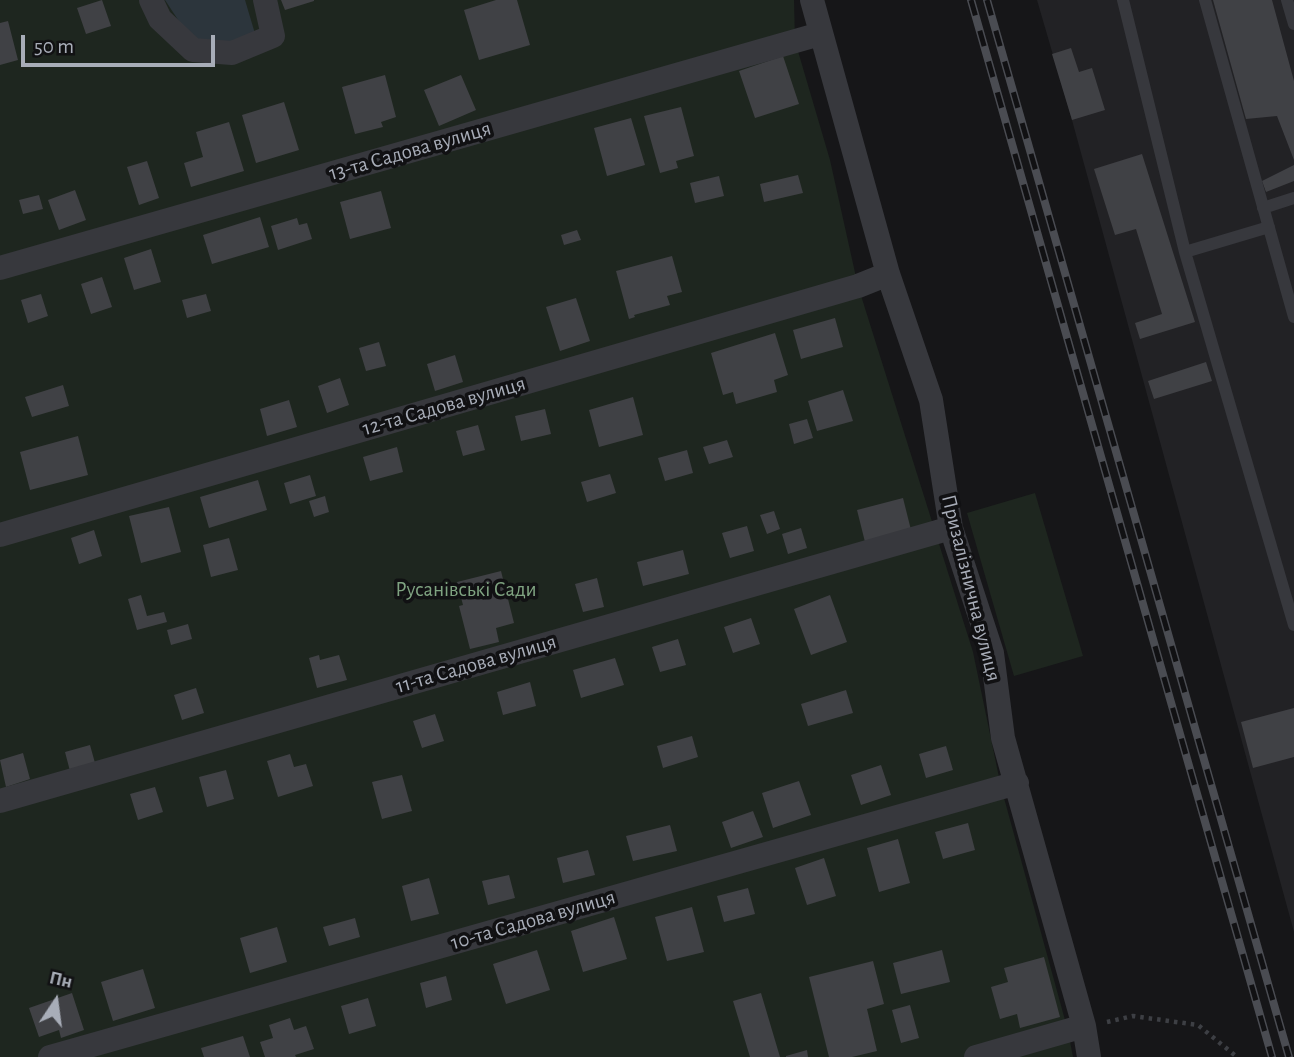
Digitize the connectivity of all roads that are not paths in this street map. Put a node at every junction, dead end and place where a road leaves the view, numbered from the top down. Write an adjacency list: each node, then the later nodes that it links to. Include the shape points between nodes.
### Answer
1 (151, 0): 2 (street, via 160,19 193,50 232,53 273,36)
2 (265, 0)
3 (812, 0): 8 (street, Призалізнична вулиця)
4 (1123, 0): 12 (lane)
5 (1205, 0): 10 (lane)
6 (1287, 0): 7 (lane)
7 (1294, 23)
8 (820, 34): 13 (street, 13-та Садова вулиця); 14 (street, Призалізнична вулиця)
9 (1294, 198): 10 (lane)
10 (1263, 208): 11 (lane)
11 (1269, 227): 12 (lane); 15 (lane)
12 (1185, 252): 18 (lane)
13 (0, 268)
14 (888, 274): 16 (street, Призалізнична вулиця, via 931,400); 17 (street, 12-та Садова вулиця)
15 (1294, 317)
16 (951, 528): 19 (street, Призалізнична вулиця, via 992,653 1003,738); 20 (street, 11-та Садова вулиця)
17 (0, 535)
18 (1294, 625)
19 (1017, 783): 21 (street, Призалізнична вулиця); 22 (street, 10-та Садова вулиця)
20 (0, 801)
21 (1084, 1026): 23 (street); 24 (street, Призалізнична вулиця)
22 (50, 1057)
23 (976, 1057)
24 (1089, 1057)

